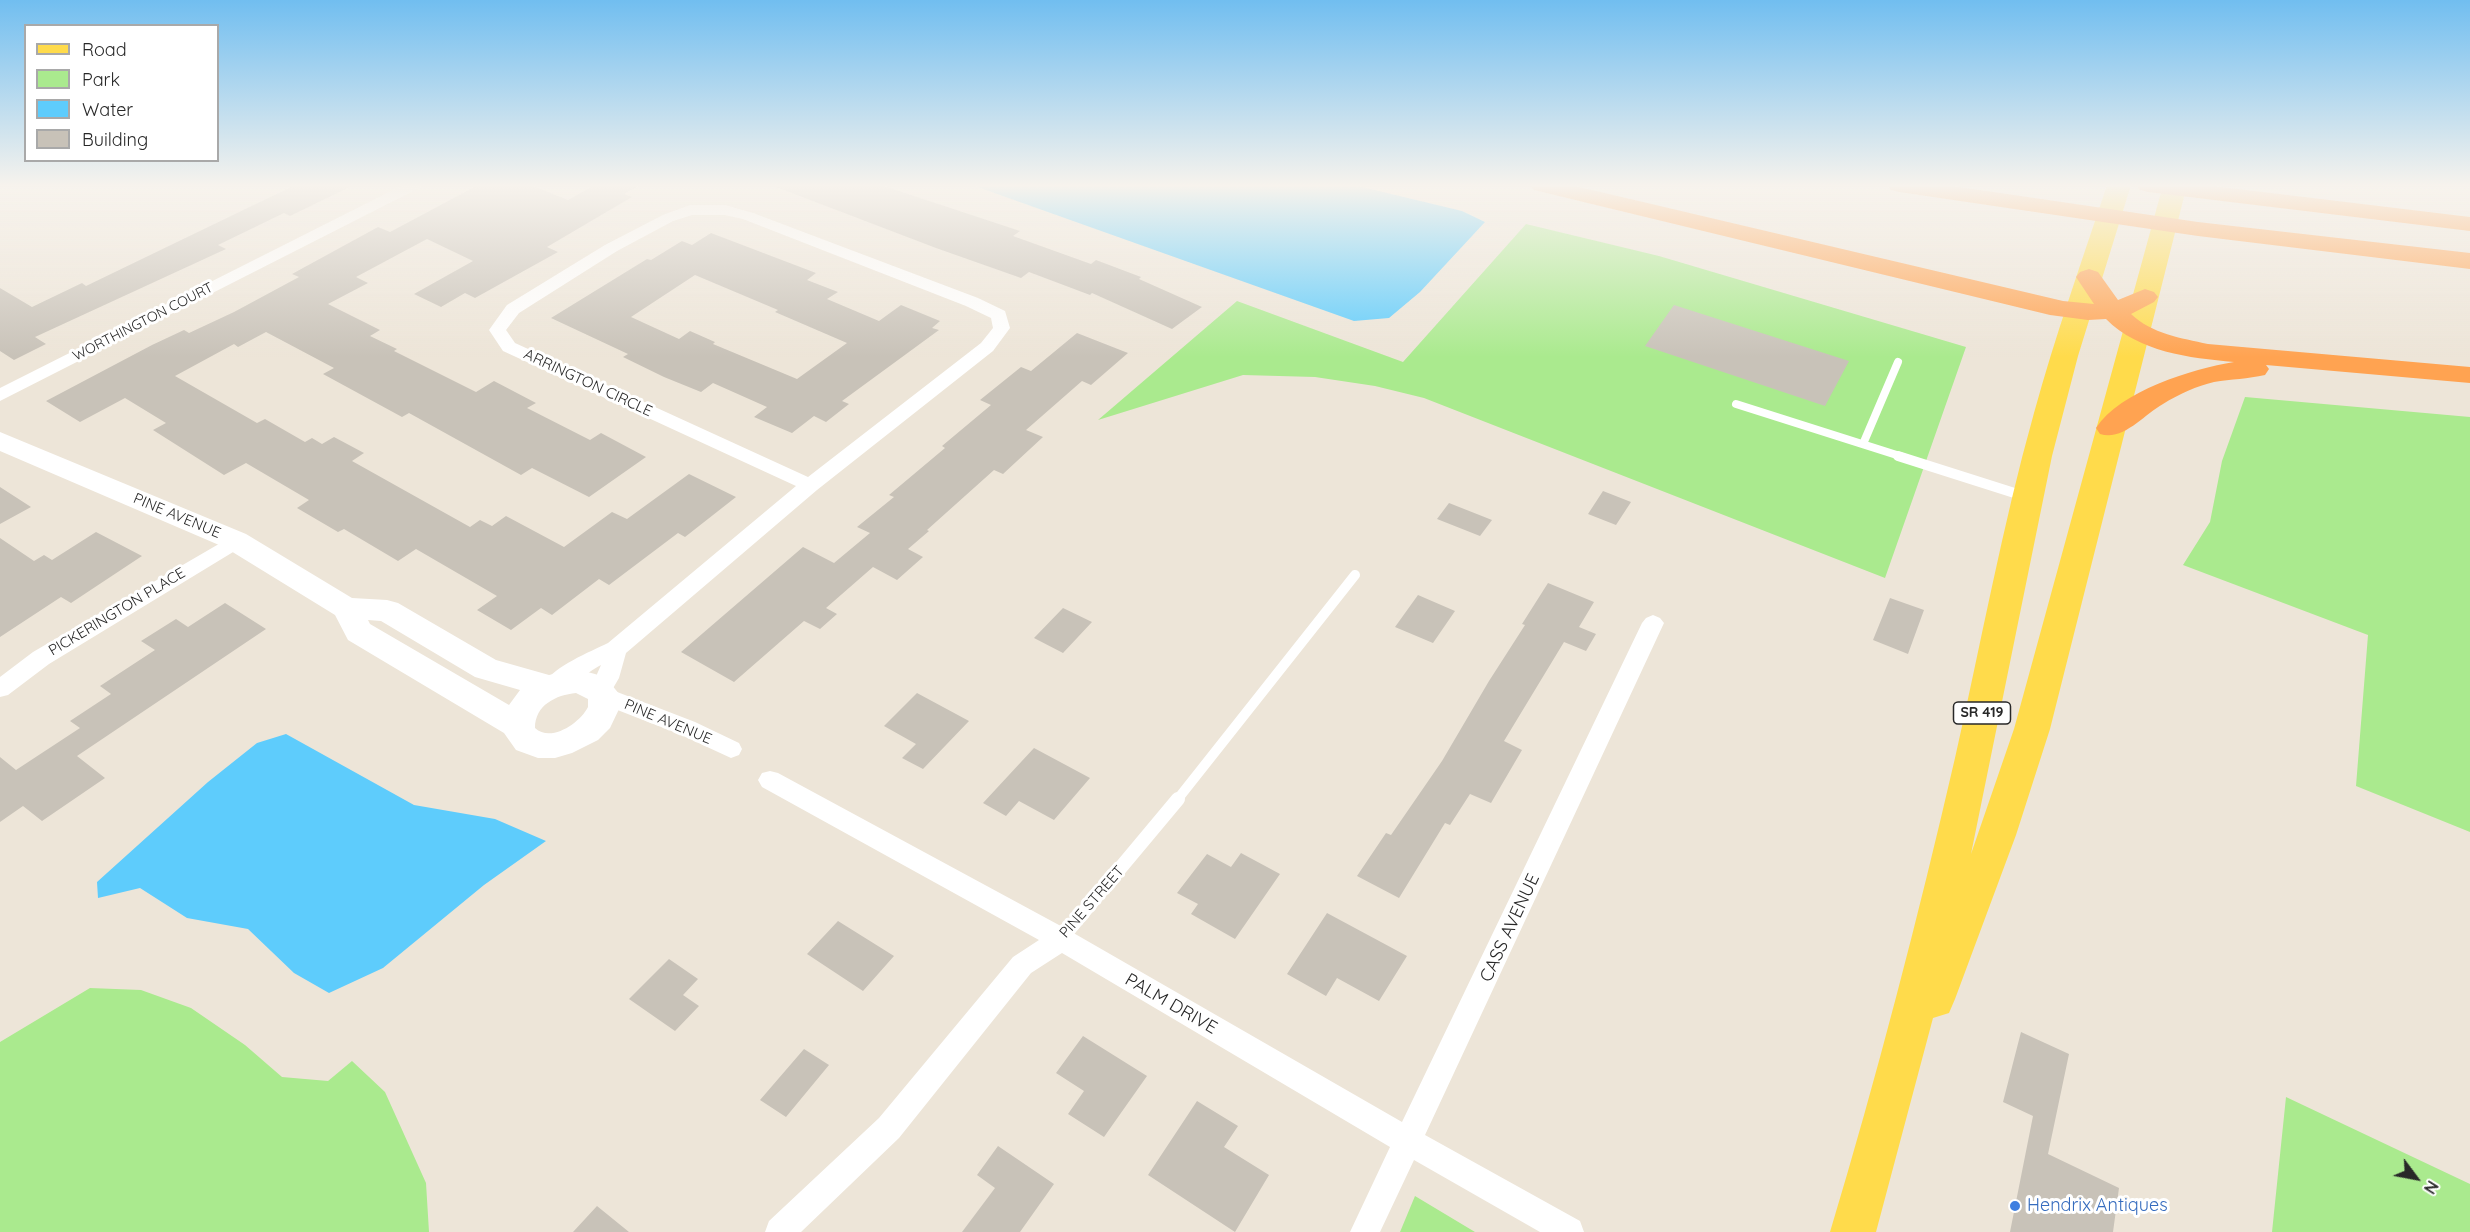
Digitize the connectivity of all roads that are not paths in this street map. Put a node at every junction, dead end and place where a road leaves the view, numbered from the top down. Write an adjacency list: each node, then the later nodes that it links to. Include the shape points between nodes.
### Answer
1 (301, 242): 17 (street, WORTHINGTON COURT)
2 (621, 242): 22 (street, ARRINGTON CIRCLE, via 513,309 496,330 509,347)
3 (817, 242): 22 (street, ARRINGTON CIRCLE, via 972,302 999,315 1002,328 987,347)
4 (1781, 242): 12 (highway)
5 (2100, 242): 9 (main road, SR 419)
6 (2160, 242): 10 (main road, SR 419)
7 (2313, 242): 8 (highway)
8 (2470, 261)
9 (2089, 277): 11 (highway); 12 (main road, SR 419)
10 (2145, 297): 11 (highway, via 2130,307); 13 (main road, SR 419)
11 (2111, 311): 12 (highway); 13 (highway)
12 (2077, 312): 23 (main road, SR 419)
13 (2136, 332): 15 (highway, via 2170,345 2208,352); 19 (main road, SR 419)
14 (1898, 362): 21 (lane)
15 (2351, 365): 16 (highway); 19 (highway, via 2227,370 2179,383 2137,406)
16 (2470, 375)
17 (0, 395)
18 (1736, 404): 21 (lane)
19 (2110, 428): 36 (main road, SR 419, via 2032,729 1997,835)
20 (0, 441): 24 (street, PINE AVENUE)
21 (1863, 444): 23 (lane)
22 (810, 485): 28 (street, ARRINGTON CIRCLE)
23 (2027, 497): 36 (main road, SR 419, via 1972,758)
24 (236, 541): 26 (street, PINE AVENUE); 30 (street, PICKERINGTON PLACE, via 41,657)
25 (1355, 575): 35 (lane, PINE STREET, via 1161,821)
26 (346, 608): 29 (street, PINE AVENUE, via 387,611 486,669); 32 (street, PINE AVENUE, via 359,632)
27 (1653, 623): 37 (street, CASS AVENUE)
28 (616, 649): 29 (street, ARRINGTON CIRCLE); 31 (street)
29 (552, 686): 31 (street, PINE AVENUE, via 586,682); 32 (street, PINE AVENUE, via 527,702)
30 (0, 689)
31 (603, 693): 32 (street, PINE AVENUE, via 605,707 601,719 591,730 563,744 549,746 527,741); 33 (street, PINE AVENUE)
32 (518, 725)
33 (731, 749)
34 (770, 780): 35 (street, PALM DRIVE)
35 (1061, 939): 37 (street, PALM DRIVE); 38 (street, PINE STREET, via 1022,965 889,1128)
36 (1889, 1115): 41 (main road, SR 419)
37 (1409, 1142): 39 (street, CASS AVENUE); 40 (street, PALM DRIVE)
38 (780, 1232)
39 (1365, 1232)
40 (1569, 1232)
41 (1853, 1232)

